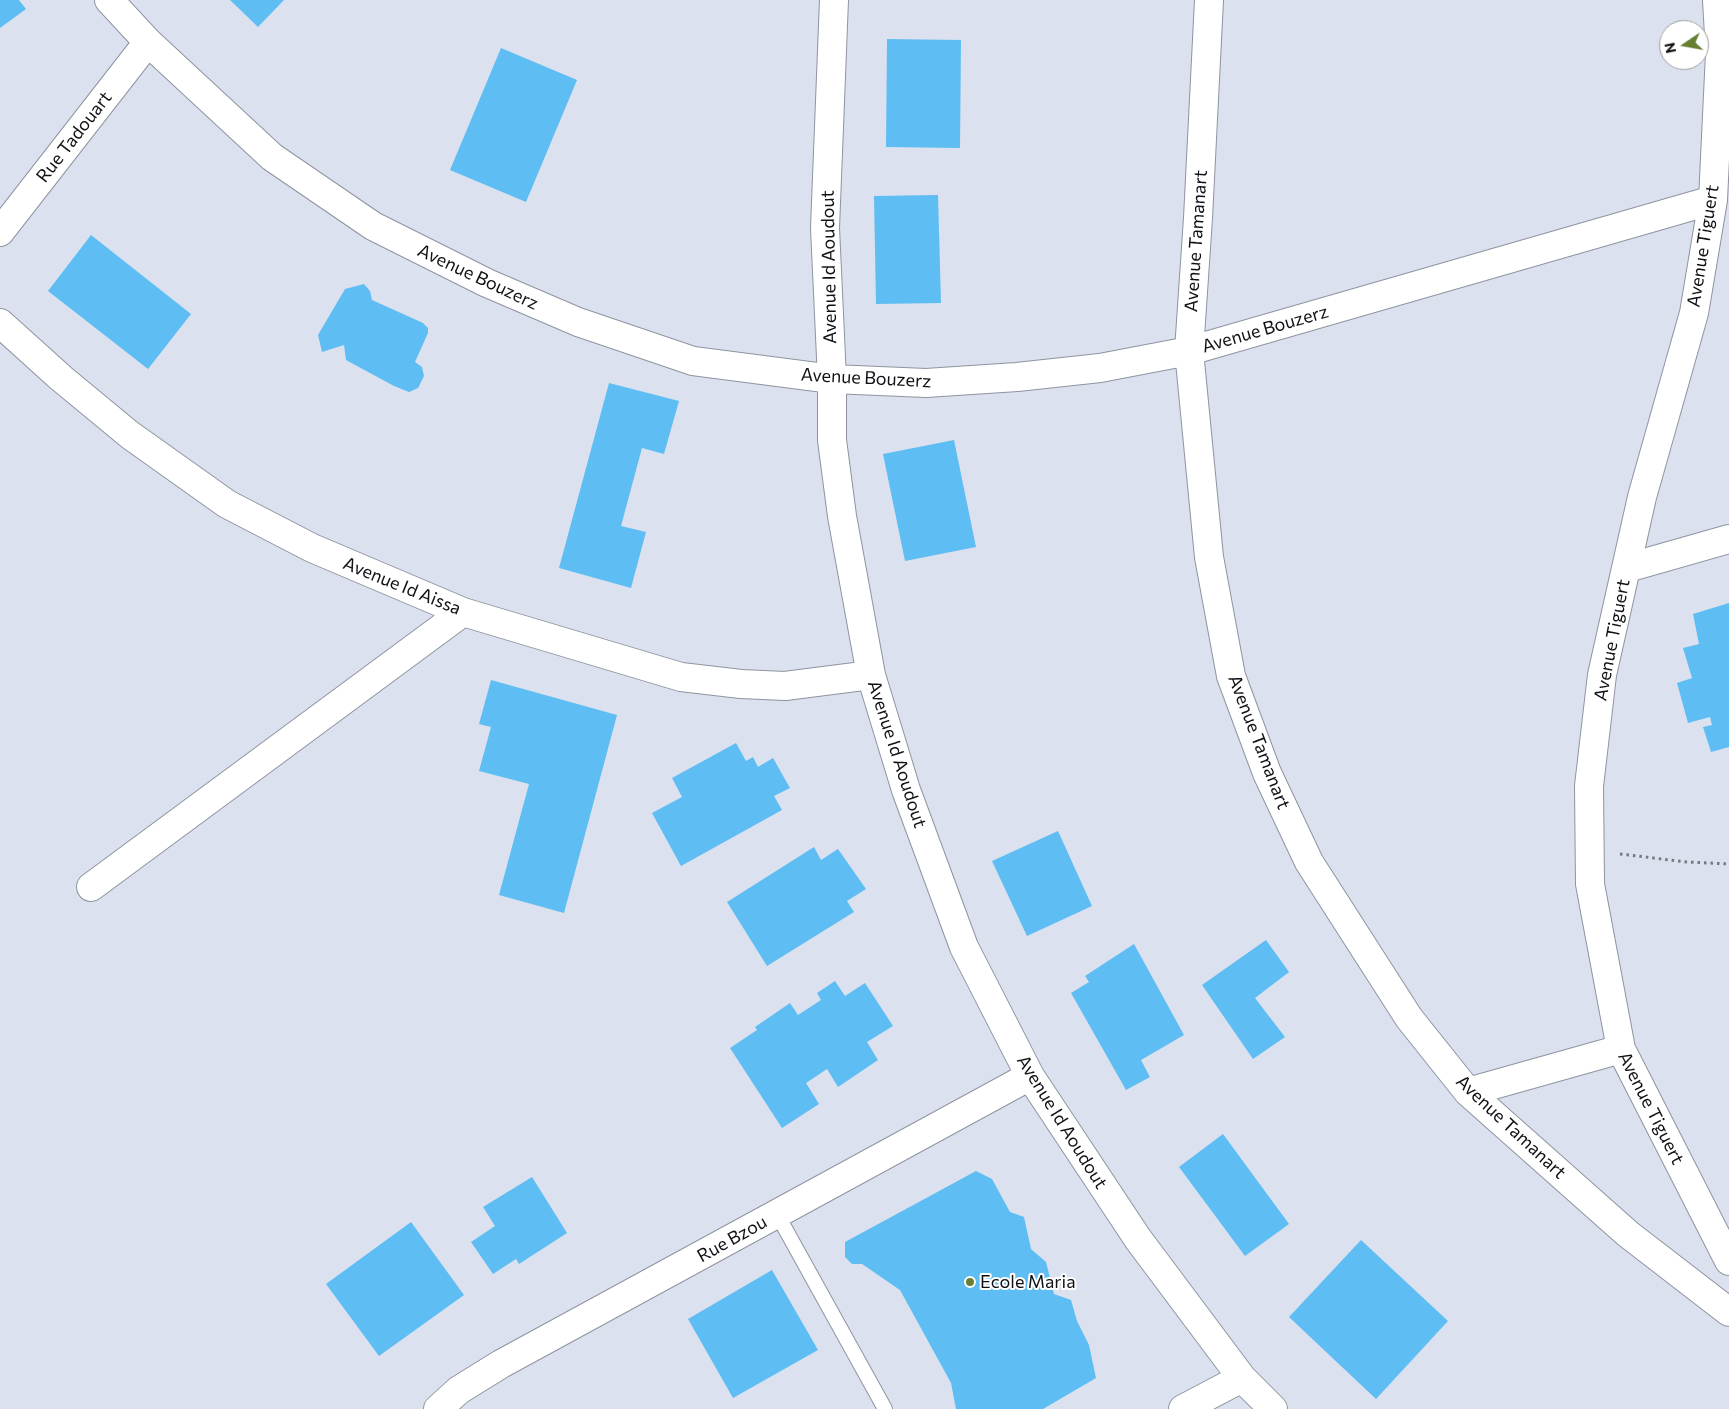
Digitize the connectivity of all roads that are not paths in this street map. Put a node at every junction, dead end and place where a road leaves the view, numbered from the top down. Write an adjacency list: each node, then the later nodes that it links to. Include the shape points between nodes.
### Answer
1 (109, 0): 5 (street, Avenue Bouzerz)
2 (834, 0): 10 (street, Avenue Id Aoudout, via 825,228)
3 (1209, 0): 9 (street, Avenue Tamanart)
4 (1717, 0): 6 (street, Avenue Tiguert, via 1720,53)
5 (148, 42): 7 (street, Rue Tadouart); 10 (street, Avenue Bouzerz, via 272,157 373,226 487,283 578,322 693,361)
6 (1713, 200): 9 (street, Avenue Bouzerz); 12 (street, Avenue Tiguert, via 1694,313 1642,497)
7 (0, 232)
8 (0, 323): 13 (street, Avenue Id Aissa, via 130,435 228,504 312,548)
9 (1189, 351): 10 (street, Avenue Bouzerz, via 1100,368 1016,378 926,383); 18 (street, Avenue Tamanart, via 1209,557 1231,676 1267,773 1314,870 1409,1018)
10 (832, 379): 14 (street, Avenue Id Aoudout, via 832,440 842,516)
11 (1729, 539): 12 (street)
12 (1626, 568): 16 (street, Avenue Tiguert, via 1602,675 1589,786 1590,884)
13 (463, 612): 14 (street, Avenue Id Aissa, via 681,676 785,686); 15 (street)
14 (871, 674): 17 (street, Avenue Id Aoudout, via 906,790 964,946)
15 (91, 887)
16 (1621, 1049): 18 (street); 20 (street, Avenue Tiguert)
17 (1030, 1076): 19 (street, Rue Bzou); 22 (street, Avenue Id Aoudout, via 1138,1239)
18 (1468, 1092): 21 (street, Avenue Tamanart, via 1628,1234)
19 (777, 1214): 23 (street, Rue Bzou, via 501,1364 459,1390); 24 (lane)
20 (1729, 1261)
21 (1729, 1312)
22 (1242, 1378): 25 (street); 26 (street, Avenue Id Aoudout)
23 (438, 1409)
24 (886, 1409)
25 (1183, 1409)
26 (1273, 1409)

